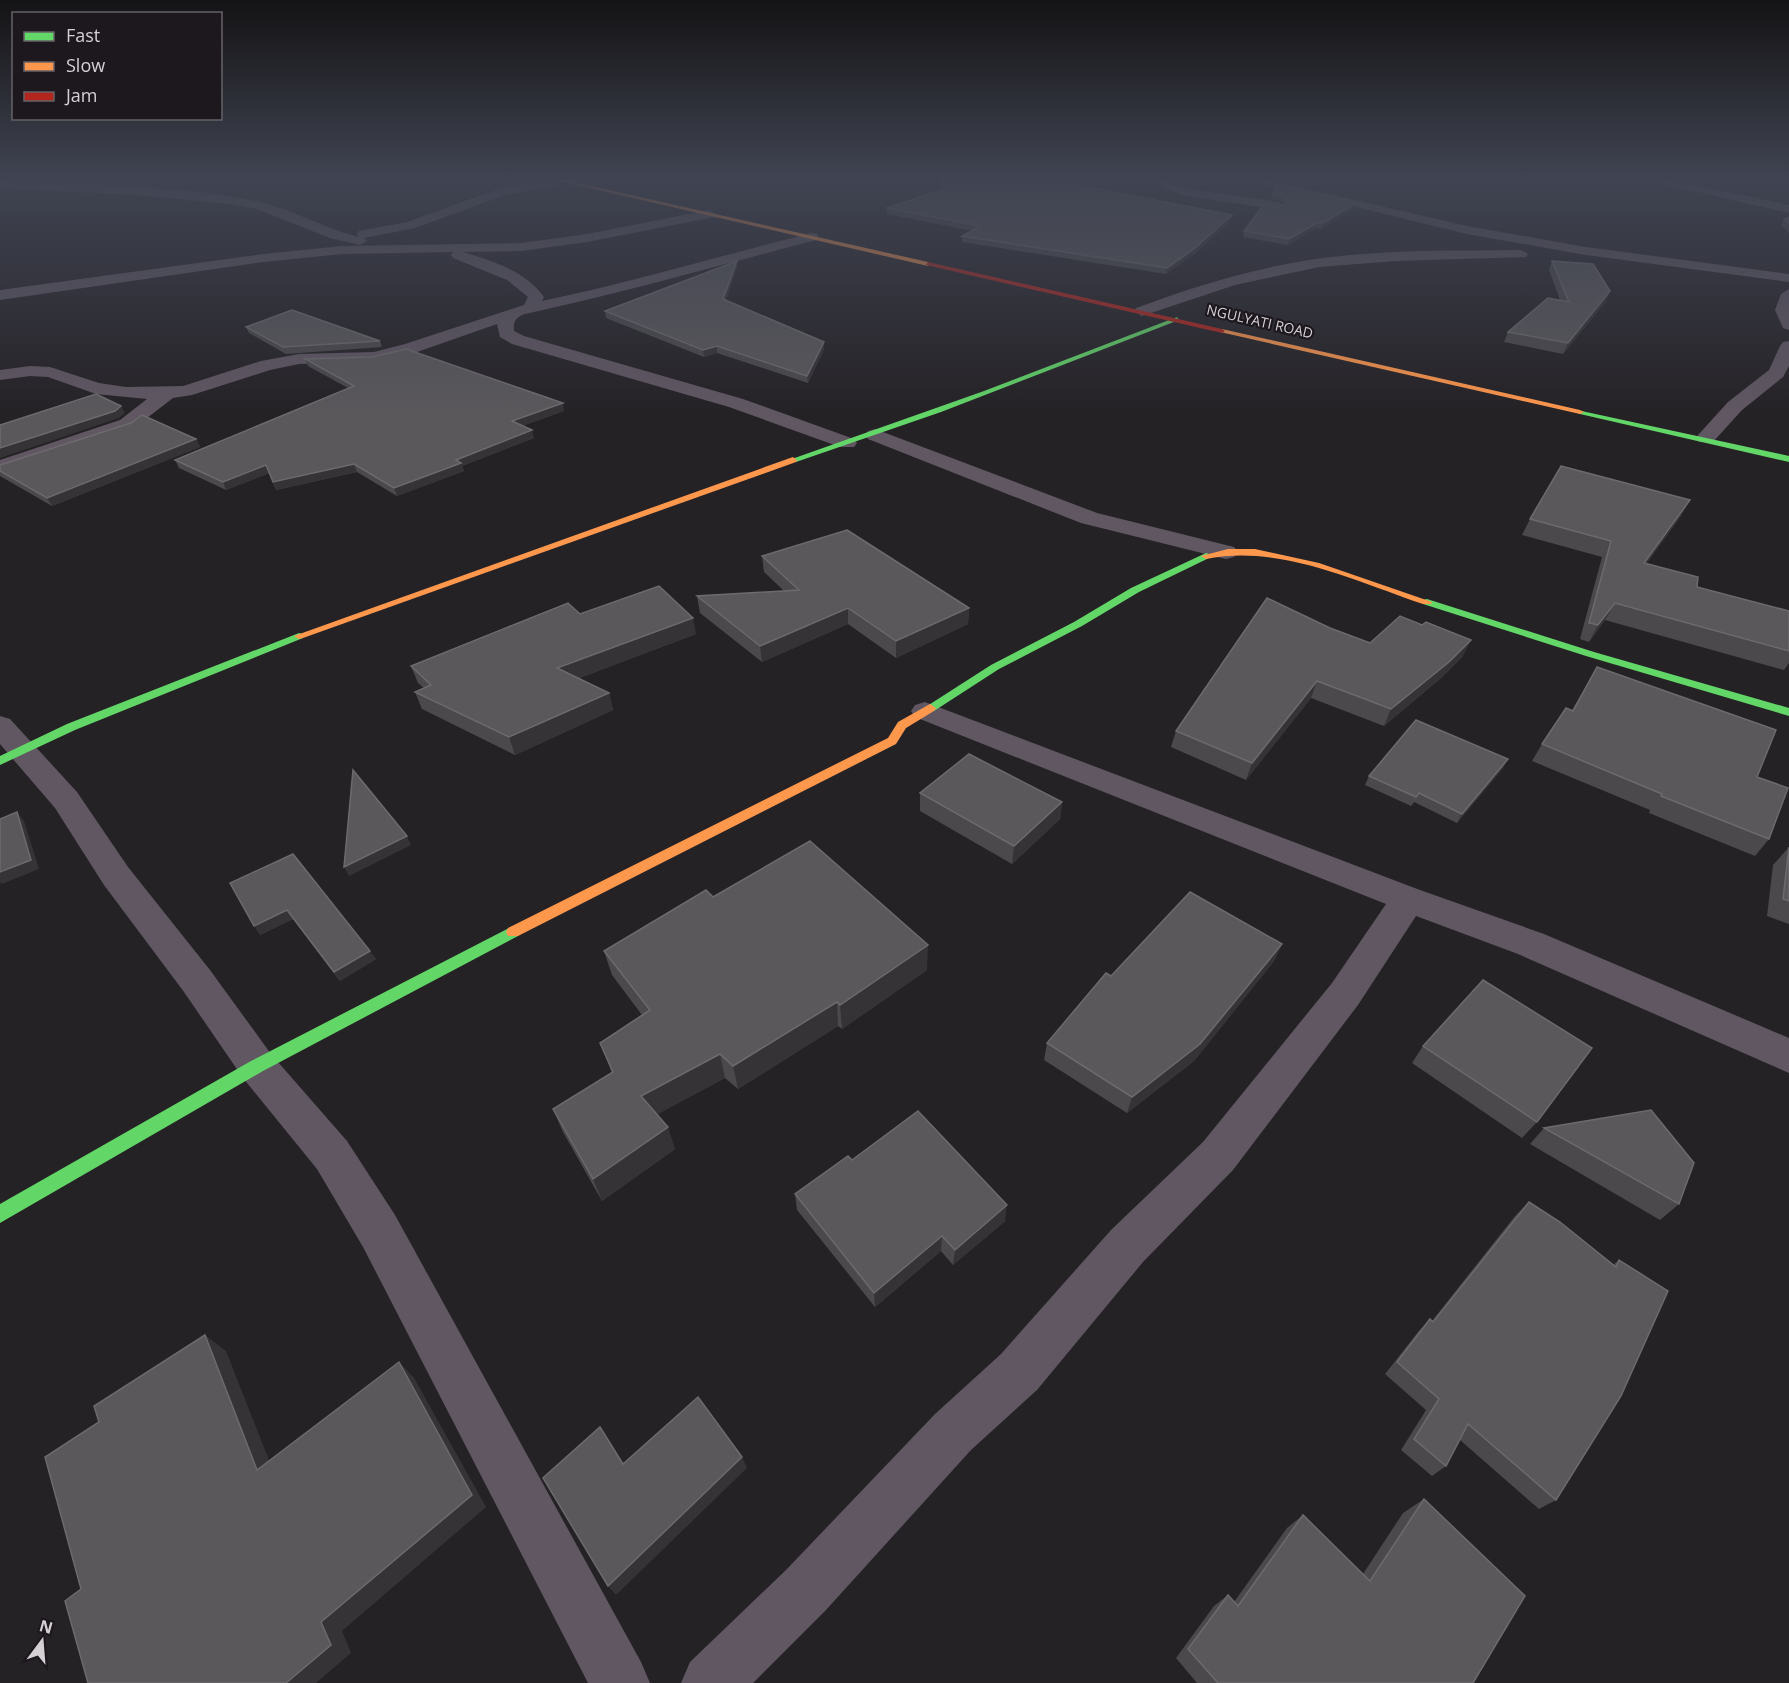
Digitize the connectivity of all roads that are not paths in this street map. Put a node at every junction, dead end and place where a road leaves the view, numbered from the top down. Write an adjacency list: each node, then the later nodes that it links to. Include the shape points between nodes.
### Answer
1 (266, 257): 8 (street)
2 (282, 257): 8 (street)
3 (462, 257): 12 (street, via 490,265 527,285 536,297)
4 (736, 257): 12 (street, via 615,290)
5 (899, 257): 13 (street, NGULYATI ROAD)
6 (1386, 257): 13 (street, via 1257,274 1206,287)
7 (1628, 257): 9 (street)
8 (259, 259): 11 (street)
9 (1789, 278)
10 (1789, 294): 16 (street, via 1783,310)
11 (0, 295)
12 (530, 308): 14 (street)
13 (1142, 311): 15 (street, NGULYATI ROAD)
14 (512, 313): 19 (street, via 374,357 299,359); 22 (street, via 505,324 506,333 518,340 736,403)
15 (1178, 319): 20 (street); 21 (street, NGULYATI ROAD)
16 (1789, 325)
17 (1789, 346): 21 (street, via 1777,372 1735,406)
18 (0, 375): 19 (street, via 30,370 50,372 96,388 126,393)
19 (169, 392): 24 (street, via 127,424)
20 (875, 435): 22 (street); 25 (street, via 1089,518)
21 (1706, 438): 23 (street, NGULYATI ROAD)
22 (847, 443): 29 (street, via 350,615 71,727)
23 (1789, 459)
24 (0, 467)
25 (1226, 552): 26 (street, via 1189,563 1134,590 995,667); 27 (street, via 1278,554 1590,654)
26 (925, 711): 30 (street); 32 (street, via 902,725 891,741)
27 (1789, 712)
28 (0, 725): 29 (street)
29 (11, 756): 32 (street, via 66,800 116,876)
30 (1408, 899): 31 (street, via 1532,945); 35 (street, via 1345,994 1218,1156 1127,1246 1019,1372 953,1432 806,1590)
31 (1789, 1056)
32 (257, 1066): 33 (street); 34 (street, via 332,1155 380,1232)
33 (0, 1214)
34 (620, 1683)
35 (711, 1683)

